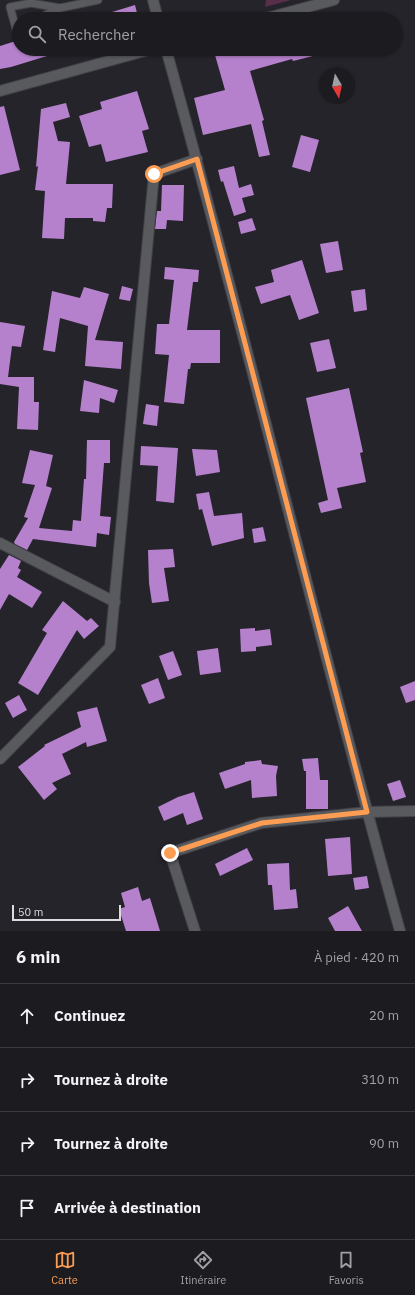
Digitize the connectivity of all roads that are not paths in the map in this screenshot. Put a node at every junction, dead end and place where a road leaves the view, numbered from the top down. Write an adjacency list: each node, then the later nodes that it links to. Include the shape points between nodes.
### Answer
1 (98, 0): 4 (lane)
2 (152, 0): 6 (street)
3 (334, 0): 7 (street)
4 (60, 8): 5 (lane); 8 (lane, via 31,3 10,7)
5 (52, 12)
6 (156, 12)
7 (289, 12)
8 (12, 14)
9 (126, 56): 11 (street)
10 (168, 56): 12 (street)
11 (0, 90)
12 (197, 159): 14 (street, via 154,174); 17 (street)
13 (0, 543): 14 (street)
14 (115, 602): 15 (street, via 110,647)
15 (0, 759)
16 (415, 811): 17 (street)
17 (367, 812): 18 (street, via 262,823 170,853); 19 (street)
18 (196, 931)
19 (400, 931)

